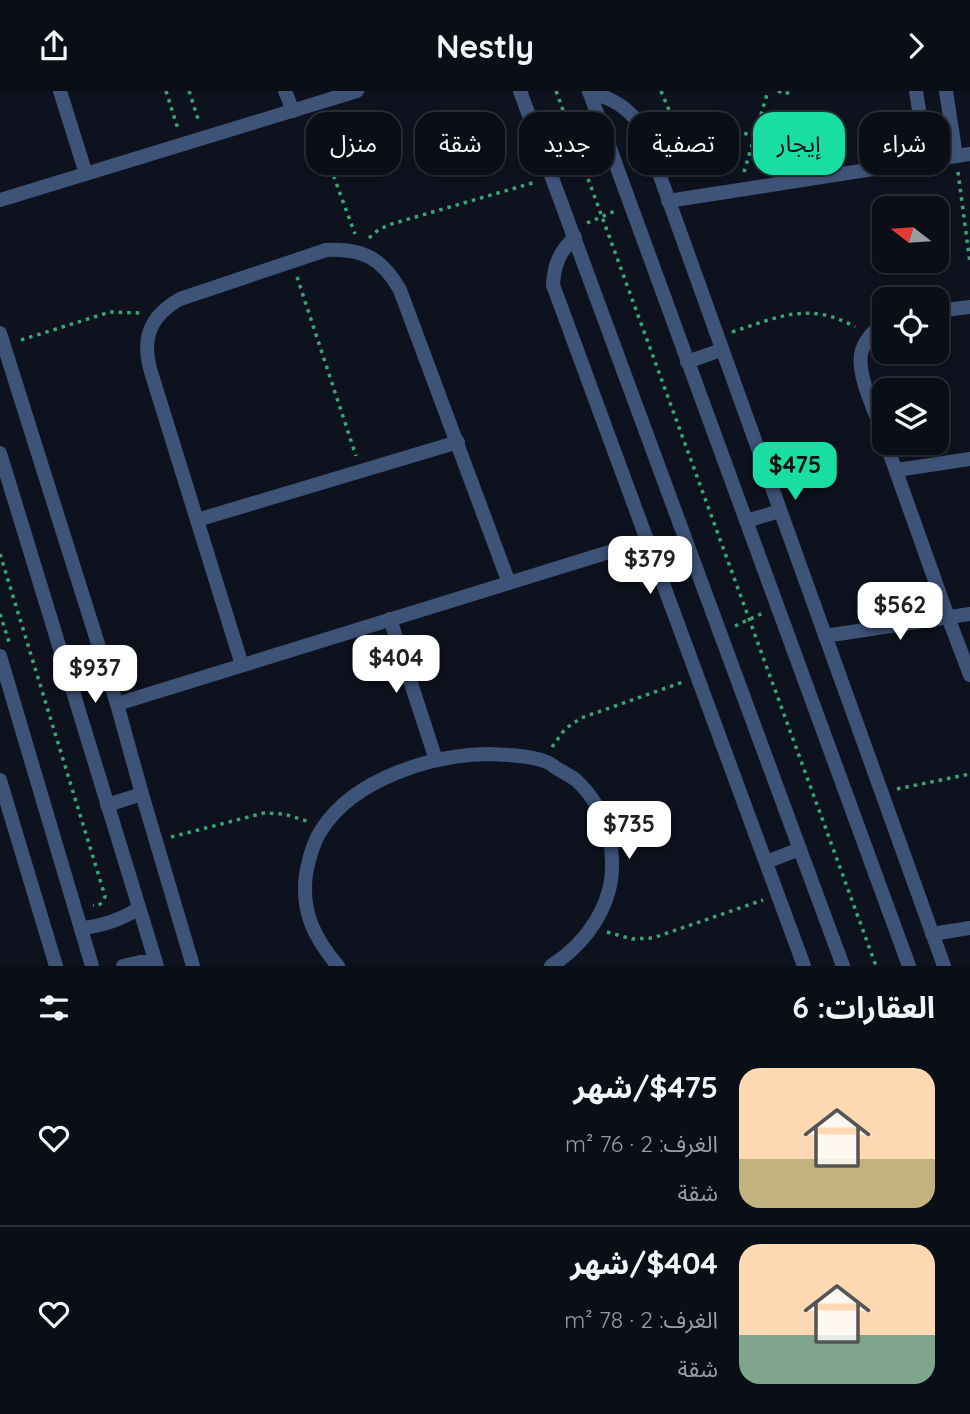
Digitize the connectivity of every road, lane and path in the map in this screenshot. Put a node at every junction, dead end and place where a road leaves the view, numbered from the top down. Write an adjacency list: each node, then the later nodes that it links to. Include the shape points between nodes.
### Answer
1 (60, 91): 25 (street)
2 (166, 91): 22 (path)
3 (189, 91): 20 (path)
4 (285, 91): 16 (street)
5 (357, 91): 15 (street)
6 (520, 91): 26 (street)
7 (556, 91): 31 (path)
8 (589, 91): 29 (street, via 610,98 642,126); 30 (street)
9 (661, 91): 17 (path)
10 (768, 91): 18 (path)
11 (778, 91): 12 (path)
12 (793, 91)
13 (916, 91): 19 (street)
14 (946, 91): 23 (street)
15 (307, 106): 16 (street); 33 (path)
16 (293, 111): 20 (street)
17 (670, 112)
18 (762, 112)
19 (919, 112)
20 (204, 138): 22 (street)
21 (753, 140): 27 (path)
22 (183, 145): 25 (street)
23 (963, 155): 35 (path)
24 (859, 171): 27 (street)
25 (86, 174): 28 (street)
26 (553, 177): 32 (street); 33 (path, via 388,225 367,240)
27 (738, 190): 29 (street)
28 (0, 200)
29 (668, 201): 42 (street)
30 (631, 205): 31 (path); 43 (street)
31 (602, 217): 32 (path); 62 (path)
32 (574, 233): 54 (street, via 558,258 553,285); 63 (street)
33 (362, 253): 34 (street, via 326,250); 45 (street, via 378,261 400,290)
34 (292, 261): 38 (street, via 180,299); 50 (path)
35 (970, 263)
36 (970, 307): 37 (street)
37 (949, 309)
38 (158, 316): 41 (path, via 110,312); 52 (street, via 150,328 146,357)
39 (872, 332): 40 (street)
40 (869, 335): 42 (path, via 842,320 795,313); 44 (street, via 861,354 861,373)
41 (2, 339): 69 (street)
42 (719, 343): 43 (street); 51 (street)
43 (687, 362): 53 (street)
44 (872, 403)
45 (457, 442): 50 (street); 56 (street)
46 (0, 453): 76 (street)
47 (891, 455): 49 (street)
48 (970, 459): 49 (street)
49 (897, 470): 60 (street)
50 (361, 471): 52 (street)
51 (780, 511): 53 (street); 64 (street)
52 (197, 520): 66 (street)
53 (746, 521): 57 (street)
54 (648, 540): 56 (street); 68 (street)
55 (0, 554): 82 (path, via 104,896 99,905)
56 (509, 583): 61 (street)
57 (778, 607): 62 (path); 98 (street)
58 (0, 614): 65 (path)
59 (970, 614): 60 (street)
60 (948, 617): 64 (street); 67 (street)
61 (390, 619): 66 (street); 70 (street)
62 (750, 619): 63 (path); 97 (path)
63 (720, 632): 79 (street)
64 (825, 636): 74 (street)
65 (6, 655): 86 (street)
66 (242, 665): 69 (street)
67 (970, 675)
68 (698, 676): 71 (path, via 580,718 565,729); 80 (street)
69 (117, 704): 75 (street)
70 (436, 760): 71 (street, via 472,754); 77 (street, via 371,785 342,805)
71 (545, 761): 84 (street, via 575,779 597,806 610,839 612,874)
72 (970, 774): 74 (path)
73 (0, 779): 89 (street)
74 (881, 793): 87 (street)
75 (142, 794): 76 (street); 78 (street)
76 (107, 806): 83 (street)
77 (322, 829): 78 (path, via 284,814 264,813); 93 (street, via 309,857 304,888 309,919 322,947)
78 (156, 841): 92 (street)
79 (800, 849): 80 (street); 96 (street)
80 (766, 862): 81 (street)
81 (778, 895): 84 (path, via 653,938 632,939); 95 (street)
82 (88, 902)
83 (139, 908): 86 (street, via 112,923); 88 (street)
84 (593, 925): 94 (street)
85 (970, 927): 87 (street)
86 (81, 928): 90 (street)
87 (932, 934): 99 (street)
88 (156, 964): 91 (street)
89 (56, 966)
90 (92, 966)
91 (122, 966)
92 (193, 966)
93 (338, 966)
94 (551, 966)
95 (804, 966)
96 (843, 966)
97 (876, 966)
98 (909, 966)
99 (943, 966)

